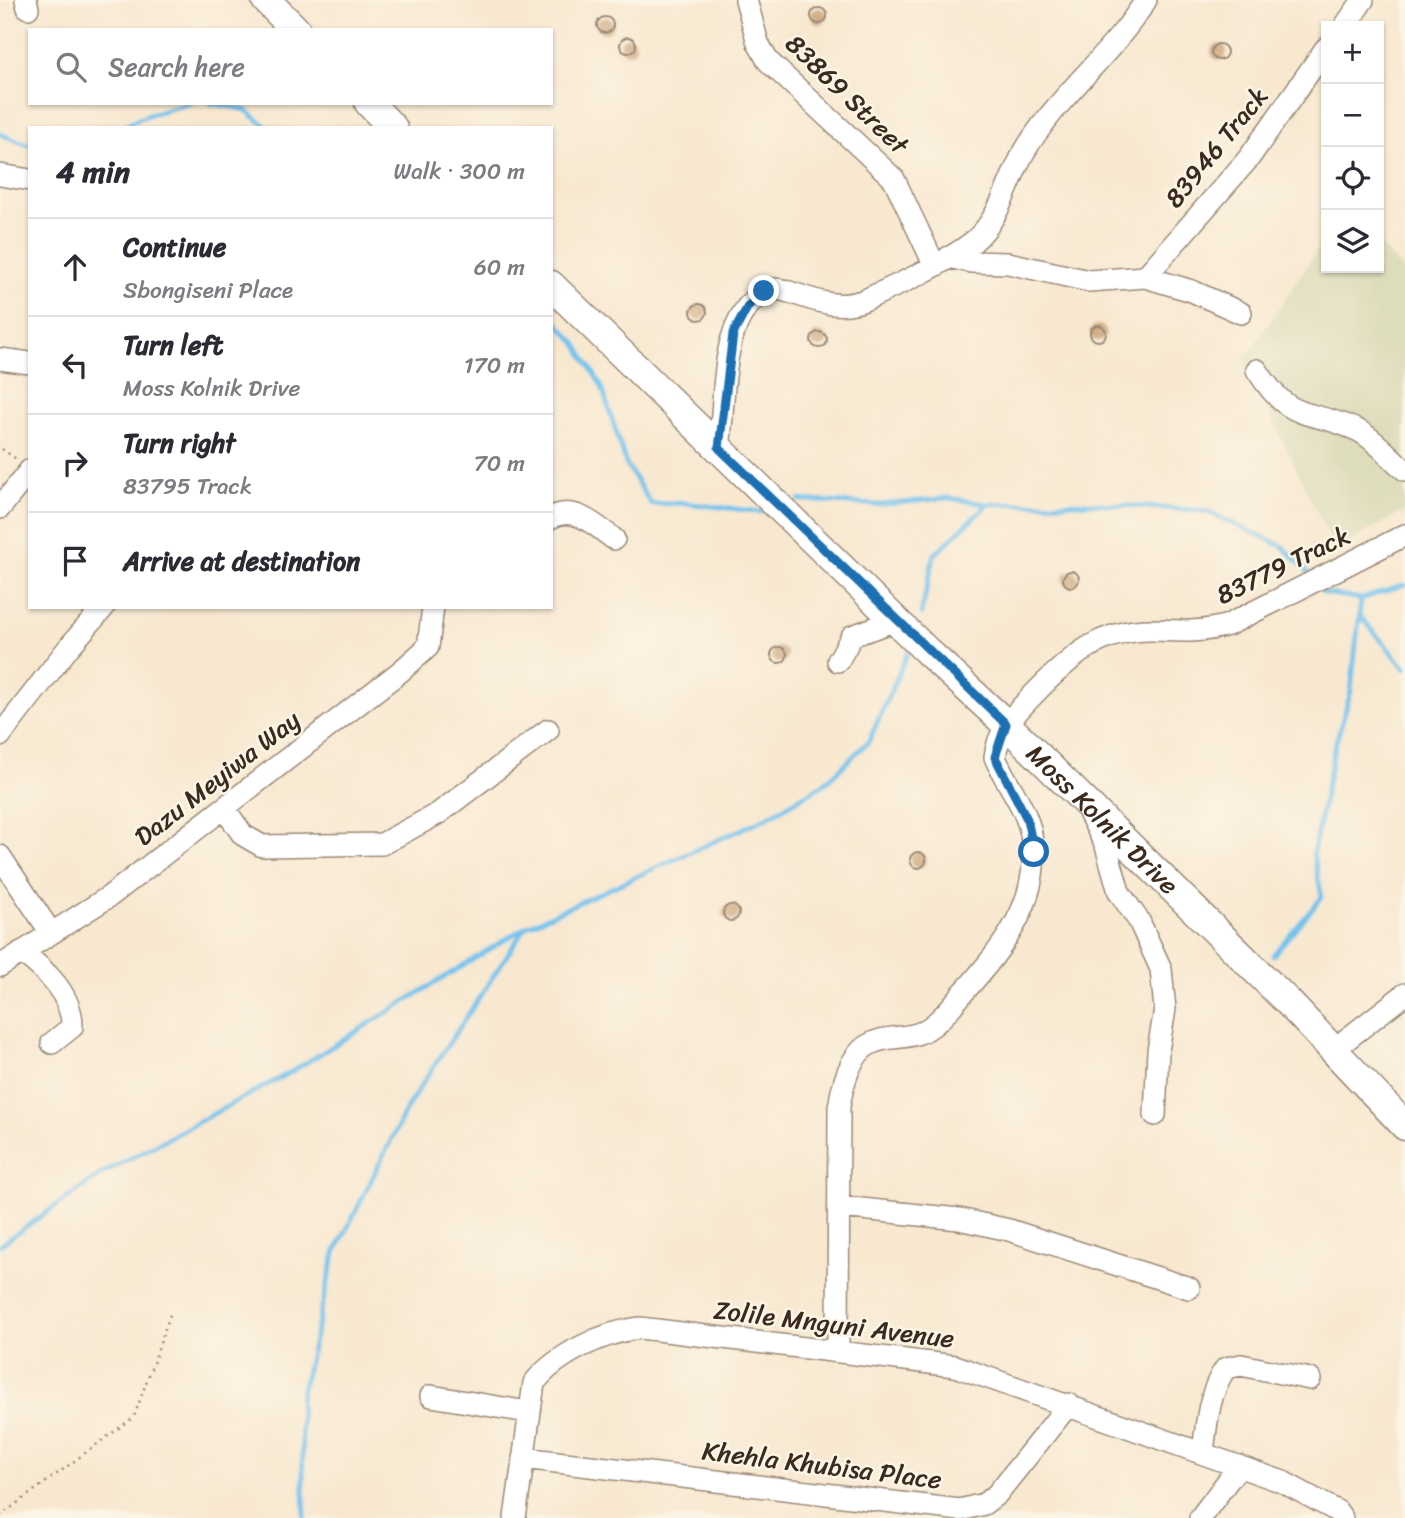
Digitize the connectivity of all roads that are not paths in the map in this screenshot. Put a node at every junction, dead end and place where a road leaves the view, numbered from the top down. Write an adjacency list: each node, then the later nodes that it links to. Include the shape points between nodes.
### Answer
1 (266, 0): 6 (main road)
2 (746, 0): 12 (street, 83869 Street, via 768,61 894,179)
3 (1146, 0): 12 (street, via 1024,152 992,221 975,240)
4 (1363, 0): 5 (street)
5 (1348, 21)
6 (294, 28)
7 (1321, 55): 13 (street, 83946 Track, via 1249,158)
8 (371, 105): 9 (main road)
9 (391, 126)
10 (0, 175): 11 (street)
11 (28, 180)
12 (942, 261): 13 (street, via 1008,263 1089,281); 19 (street, via 851,305 822,304 784,290 764,291 748,306 733,334)
13 (1145, 277): 15 (street)
14 (553, 287): 19 (main road, Moss Kolnik Drive)
15 (1241, 313)
16 (0, 359): 17 (street)
17 (28, 363)
18 (1257, 370): 20 (street, via 1280,402 1294,411 1360,432)
19 (719, 448): 28 (main road, Moss Kolnik Drive)
20 (1405, 470)
21 (28, 473): 22 (street)
22 (0, 508)
23 (553, 517): 25 (street, via 575,514)
24 (1405, 535): 30 (street, 83779 Track, via 1246,617 1213,629 1128,632 1099,639 1065,662)
25 (614, 539)
26 (102, 609): 32 (street)
27 (433, 609): 34 (street, Dazu Meyiwa Way, via 428,647)
28 (896, 620): 29 (street, via 852,636); 30 (main road, Moss Kolnik Drive)
29 (838, 661)
30 (1006, 724): 33 (main road, Moss Kolnik Drive); 44 (street, via 995,757 1019,800 1031,834 1033,864 1027,900 997,955 937,1021 910,1037 872,1042 860,1051 842,1089 839,1107)
31 (548, 730): 34 (street, via 439,813 382,844 262,846 243,835)
32 (0, 736)
33 (1076, 793): 41 (main road, Moss Kolnik Drive); 42 (street, via 1098,830 1119,892 1139,921 1161,969 1165,1009)
34 (224, 808): 36 (street, Dazu Meyiwa Way, via 110,896)
35 (0, 856): 36 (street)
36 (51, 933): 37 (street, Dazu Meyiwa Way)
37 (22, 952): 38 (street, Dazu Meyiwa Way); 40 (street, via 60,988 71,1015 72,1027)
38 (0, 966)
39 (1405, 995): 41 (street)
40 (52, 1043)
41 (1333, 1050): 43 (main road, Moss Kolnik Drive)
42 (1155, 1115)
43 (1405, 1126)
44 (841, 1207): 45 (street, via 960,1219 1009,1230); 46 (street)
45 (1189, 1288)
46 (838, 1351): 49 (street, Zolile Mnguni Avenue, via 955,1366); 50 (street, Zolile Mnguni Avenue, via 640,1328 621,1330 570,1354 540,1375 530,1392)
47 (1310, 1379): 51 (street, via 1241,1365 1226,1368 1209,1411)
48 (431, 1396): 50 (street)
49 (1069, 1404): 51 (street, Zolile Mnguni Avenue); 52 (street, Khehla Khubisa Place, via 997,1494 985,1504 960,1510)
50 (528, 1412): 52 (street, Zolile Mnguni Avenue)
51 (1203, 1453): 53 (street, Zolile Mnguni Avenue)
52 (523, 1458): 55 (street, Zolile Mnguni Avenue)
53 (1239, 1466): 54 (street, Zolile Mnguni Avenue, via 1283,1482); 56 (street)
54 (1340, 1515)
55 (515, 1518)
56 (1200, 1518)

